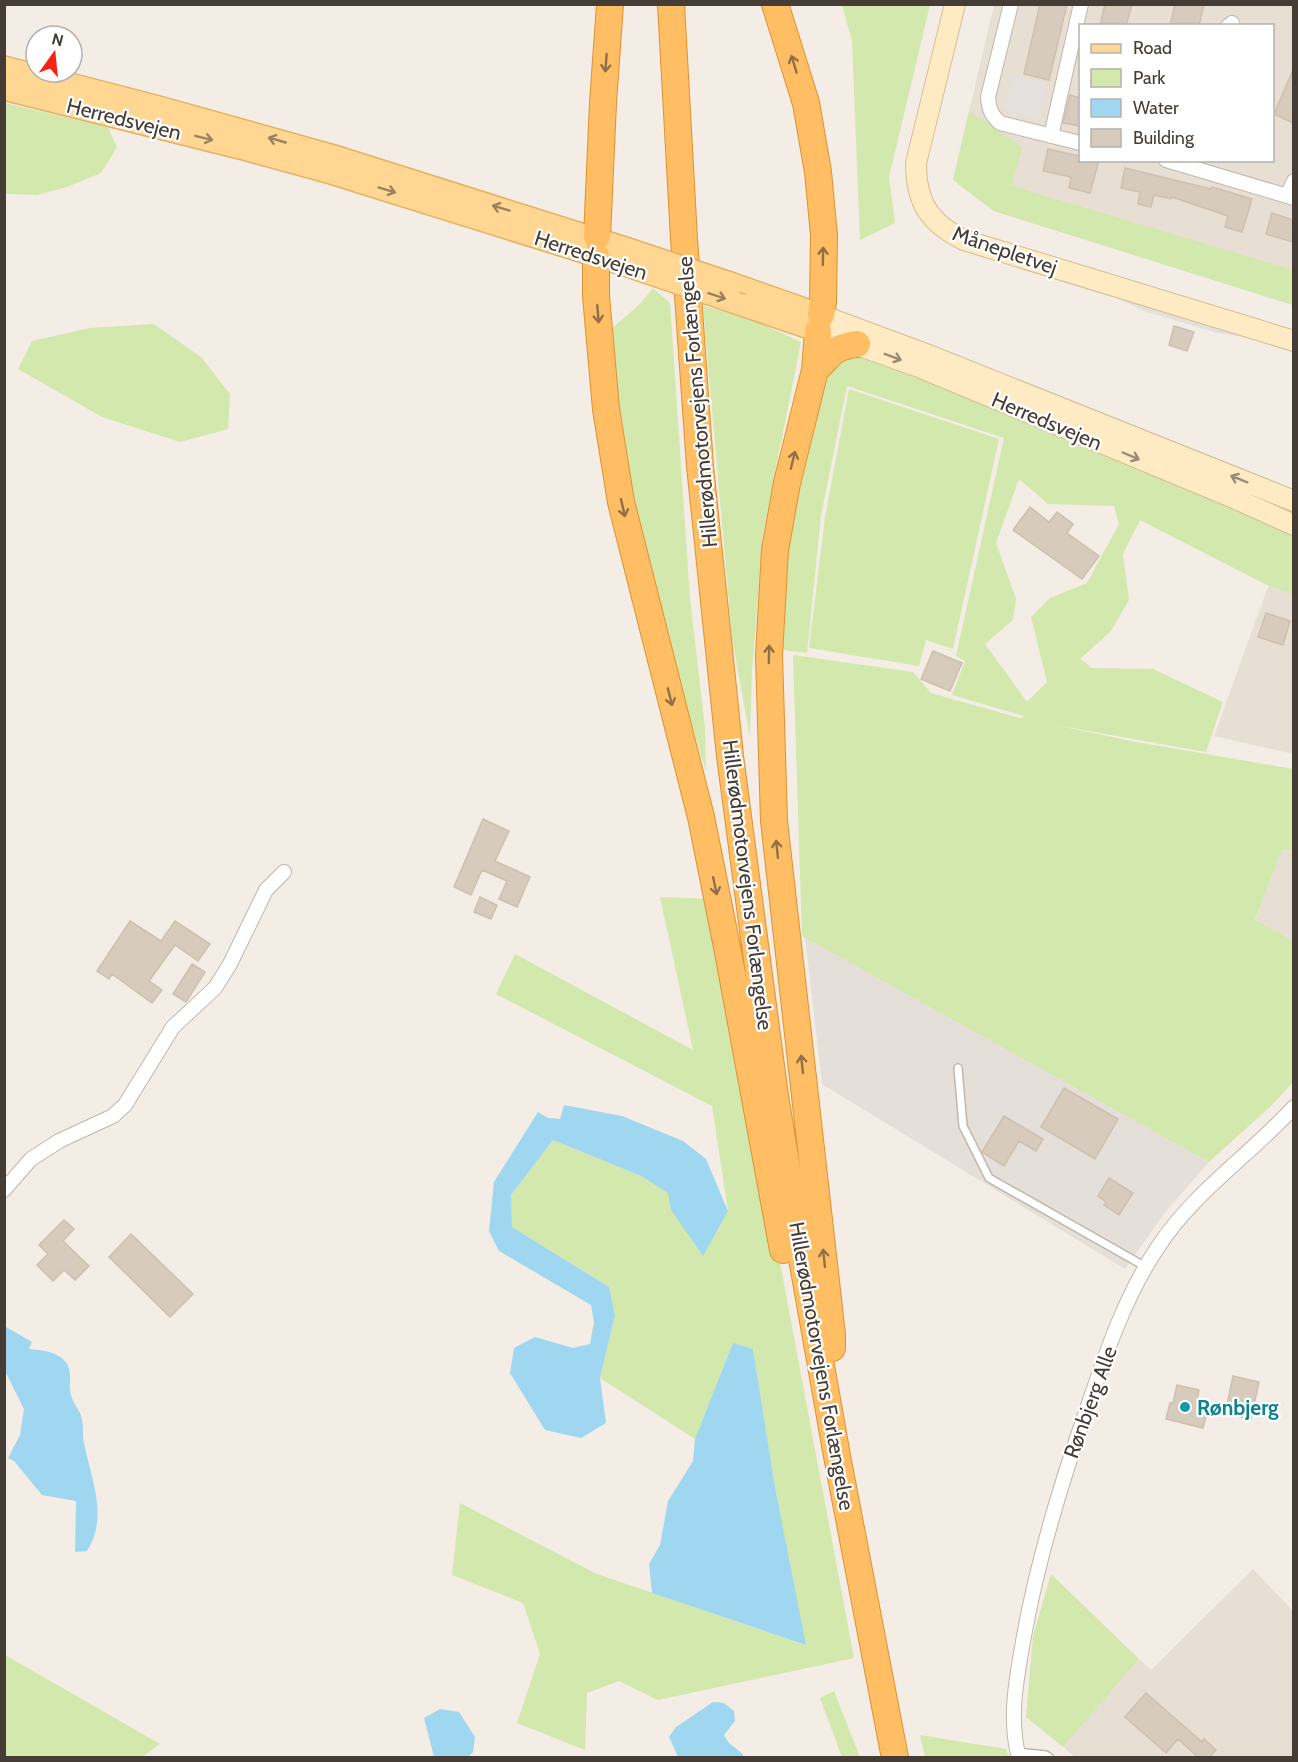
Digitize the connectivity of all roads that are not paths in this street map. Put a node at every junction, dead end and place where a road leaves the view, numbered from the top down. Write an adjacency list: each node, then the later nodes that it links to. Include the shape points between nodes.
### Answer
1 (610, 4): 14 (highway, one-way to 14)
2 (671, 4): 27 (highway, Hillerødmotorvejens Forlængelse, via 700,466 730,756 775,1096)
3 (775, 4): 16 (highway, one-way to 3, via 824,235 818,172 806,102)
4 (955, 4): 17 (street, Månepletvej, via 916,163 921,201 932,218 964,240)
5 (1011, 4): 9 (street, via 988,97 989,109 1000,123)
6 (1081, 4): 9 (street)
7 (4, 67): 14 (main road, Herredsvejen, one-way to 7, via 334,156)
8 (4, 89): 14 (main road, Herredsvejen, one-way to 14, via 240,148)
9 (1051, 136): 10 (street)
10 (1079, 142)
11 (1182, 162): 13 (street)
12 (1293, 181): 13 (street)
13 (1290, 197)
14 (597, 247): 15 (main road, Herredsvejen); 28 (highway, one-way to 28, via 596,296 606,409 621,502 701,817 811,1402)
15 (623, 256): 16 (main road, Herredsvejen, one-way to 16, bridge, via 742,304); 16 (main road, Herredsvejen, bridge, via 733,284)
16 (819, 323): 18 (street, Herredsvejen); 19 (highway); 20 (street, Herredsvejen, one-way to 16, via 926,354)
17 (1293, 342)
18 (857, 344): 19 (highway, via 831,352); 21 (street, Herredsvejen, one-way to 21)
19 (814, 370): 27 (highway, one-way to 19, via 832,1335 774,820 769,655 775,550)
20 (1293, 501)
21 (1293, 525)
22 (284, 872): 25 (street, via 266,890 214,988 173,1027 125,1105 113,1116 31,1159)
23 (958, 1068): 26 (lane, via 963,1126 989,1178)
24 (1293, 1107): 26 (street, Rønbjerg Alle, via 1189,1206)
25 (4, 1190)
26 (1146, 1267): 29 (street, Rønbjerg Alle, via 1129,1296 1103,1362 1058,1493 1030,1601 1016,1682 1013,1718)
27 (831, 1421): 28 (highway, Hillerødmotorvejens Forlængelse)
28 (837, 1456): 30 (highway, Hillerødmotorvejens Forlængelse)
29 (1018, 1755): 31 (lane)
30 (895, 1758)
31 (1050, 1758)

